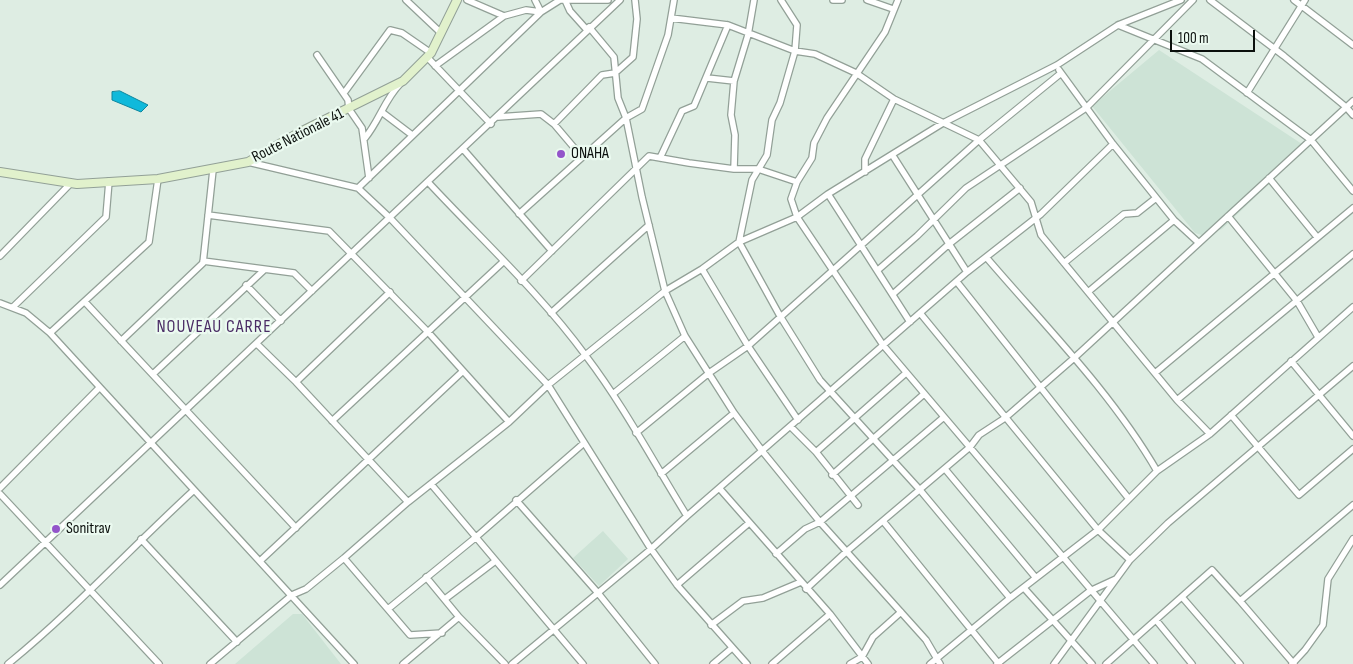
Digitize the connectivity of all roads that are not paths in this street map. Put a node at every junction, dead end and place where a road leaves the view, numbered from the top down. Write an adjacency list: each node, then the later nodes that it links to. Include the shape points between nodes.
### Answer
1 (406, 0): 28 (street)
2 (457, 0): 28 (street, Route Nationale 41)
3 (467, 0): 23 (street)
4 (535, 0): 22 (street)
5 (563, 0): 6 (street); 22 (street); 27 (street)
6 (608, 0)
7 (620, 0): 27 (street)
8 (635, 0): 38 (street, via 637,19 633,57)
9 (674, 0): 24 (street)
10 (754, 0): 29 (street)
11 (781, 0): 33 (street, via 797,25)
12 (833, 0): 13 (street)
13 (842, 0)
14 (867, 0): 21 (street)
15 (898, 0): 21 (street)
16 (1181, 0): 26 (street)
17 (1193, 0): 30 (street)
18 (1210, 0): 32 (street)
19 (1294, 0): 20 (street)
20 (1303, 3): 31 (street); 32 (street)
21 (894, 9): 39 (street, via 884,32)
22 (541, 12): 23 (street, via 526,10); 44 (street)
23 (504, 16): 37 (street)
24 (671, 18): 25 (street); 55 (street, via 642,109)
25 (728, 25): 29 (street); 41 (street)
26 (1118, 25): 30 (street); 36 (street)
27 (588, 28): 38 (street, via 614,58); 54 (street)
28 (441, 33): 35 (street, Route Nationale 41)
29 (748, 35): 33 (street); 43 (street)
30 (1154, 40): 46 (street, via 1202,59); 50 (street)
31 (1353, 45)
32 (1275, 49): 46 (street); 49 (street)
33 (795, 51): 39 (street, via 815,54); 72 (street, via 772,120 767,155)
34 (318, 55): 45 (street)
35 (429, 55): 37 (street); 42 (street, Route Nationale 41); 45 (street, via 402,33 390,30)
36 (1057, 65): 40 (street); 56 (street)
37 (435, 66): 44 (street)
38 (616, 73): 55 (street, via 618,98); 58 (street, via 602,75)
39 (856, 73): 47 (street); 81 (street, via 814,143 812,158)
40 (1060, 74): 50 (street); 61 (street)
41 (707, 78): 43 (street); 67 (street, via 694,106 682,111)
42 (403, 81): 51 (street, Route Nationale 41); 52 (street, via 389,95)
43 (734, 81): 71 (street, via 731,115 735,135)
44 (457, 90): 57 (street); 59 (street)
45 (344, 93): 51 (street)
46 (1247, 93): 62 (street)
47 (894, 99): 56 (street); 75 (street, via 865,159)
48 (1353, 100): 49 (street)
49 (1346, 107): 53 (street); 62 (street)
50 (1086, 108): 63 (street); 69 (street)
51 (350, 109): 60 (street); 68 (street, Route Nationale 41, via 300,132)
52 (383, 112): 59 (street); 60 (street)
53 (1353, 115)
54 (498, 117): 57 (street); 58 (street, via 540,114)
55 (626, 118): 66 (street); 70 (street)
56 (944, 123): 61 (street); 65 (street)
57 (491, 124): 64 (street)
58 (554, 124): 66 (street)
59 (412, 134): 76 (street)
60 (365, 138): 76 (street)
61 (979, 140): 69 (street); 87 (street)
62 (1310, 140): 77 (street); 85 (street)
63 (1113, 144): 88 (street); 95 (street)
64 (463, 150): 80 (street); 90 (street)
65 (893, 156): 75 (street); 87 (street)
66 (582, 157): 90 (street)
67 (660, 158): 70 (street, via 649,156); 71 (street)
68 (248, 162): 73 (street, Route Nationale 41); 83 (street)
69 (1000, 165): 84 (street); 96 (street, via 966,188)
70 (636, 168): 98 (street); 104 (street)
71 (734, 169): 72 (street)
72 (758, 169): 81 (street); 100 (street, via 752,180)
73 (213, 170): 78 (street, Route Nationale 41); 91 (street)
74 (0, 172): 82 (street, Route Nationale 41)
75 (865, 172): 86 (street)
76 (369, 178): 83 (street)
77 (1269, 178): 93 (street); 99 (street)
78 (158, 179): 79 (street, Route Nationale 41); 128 (street, via 149,242)
79 (109, 181): 82 (street, Route Nationale 41); 130 (street, via 106,217)
80 (428, 182): 94 (street); 110 (street)
81 (797, 182): 92 (street, via 791,200)
82 (71, 183): 107 (street)
83 (358, 188): 94 (street)
84 (1020, 188): 95 (street, via 1031,202); 102 (street)
85 (1353, 191)
86 (828, 194): 92 (street); 103 (street)
87 (918, 195): 96 (street); 103 (street)
88 (1156, 198): 97 (street); 111 (street, via 1137,213 1124,214)
89 (1353, 208): 99 (street)
90 (518, 214): 104 (street)
91 (208, 215): 105 (street, via 329,231); 109 (street)
92 (797, 216): 100 (street); 115 (street)
93 (1228, 216): 101 (street); 117 (street)
94 (390, 218): 105 (street); 126 (street)
95 (1035, 218): 108 (street); 111 (street, via 1041,235)
96 (933, 219): 102 (street); 114 (street)
97 (1174, 220): 101 (street); 124 (street)
98 (649, 226): 122 (street); 132 (street)
99 (1317, 237): 117 (street)
100 (738, 242): 112 (street); 134 (street)
101 (1199, 243): 135 (street)
102 (949, 244): 116 (street); 125 (street)
103 (863, 245): 114 (street); 115 (street)
104 (552, 251): 118 (street)
105 (353, 253): 121 (street); 123 (street)
106 (1353, 254): 127 (street)
107 (0, 256)
108 (986, 258): 116 (street); 147 (street)
109 (203, 261): 113 (street); 142 (street)
110 (503, 262): 118 (street); 126 (street)
111 (1064, 263): 124 (street)
112 (702, 269): 122 (street); 145 (street)
113 (264, 270): 120 (street); 121 (street, via 294,273)
114 (878, 270): 125 (street)
115 (833, 272): 134 (street); 144 (street)
116 (967, 272): 119 (street)
117 (1274, 273): 127 (street); 153 (street)
118 (521, 281): 132 (street)
119 (957, 282): 133 (street); 157 (street)
120 (246, 285): 136 (street); 154 (street)
121 (312, 291): 136 (street)
122 (666, 291): 140 (street); 146 (street)
123 (390, 292): 138 (street); 155 (street)
124 (1088, 292): 135 (street)
125 (893, 294): 137 (street)
126 (465, 296): 138 (street); 156 (street)
127 (1297, 301): 141 (street); 163 (street)
128 (84, 302): 139 (street); 142 (street)
129 (0, 303): 130 (street)
130 (13, 307): 139 (street)
131 (1353, 308): 141 (street)
132 (551, 313): 146 (street)
133 (920, 313): 137 (street); 169 (street)
134 (780, 316): 145 (street); 159 (street, via 820,380)
135 (1112, 320): 147 (street); 153 (street)
136 (281, 321): 143 (street)
137 (910, 322): 144 (street)
138 (428, 332): 150 (street); 170 (street)
139 (50, 333): 158 (street)
140 (685, 336): 151 (street); 160 (street)
141 (1318, 337): 148 (street)
142 (121, 341): 154 (street)
143 (257, 344): 155 (street); 164 (street)
144 (883, 345): 152 (street); 159 (street)
145 (748, 346): 151 (street); 171 (street)
146 (586, 355): 156 (street); 160 (street)
147 (1073, 359): 157 (street); 188 (street, via 1101,390)
148 (1291, 361): 162 (street); 166 (street)
149 (1353, 366): 162 (street)
150 (462, 370): 172 (street); 185 (street)
151 (709, 373): 165 (street); 174 (street)
152 (906, 373): 161 (street); 167 (street)
153 (1155, 373): 163 (street)
154 (153, 374): 164 (street)
155 (296, 382): 170 (street)
156 (548, 385): 172 (street); 178 (street)
157 (1041, 387): 169 (street); 198 (street)
158 (99, 388): 179 (street); 192 (street)
159 (831, 391): 167 (street); 171 (street)
160 (613, 394): 174 (street)
161 (924, 394): 168 (street); 177 (street)
162 (1319, 395): 176 (street); 180 (street)
163 (1178, 400): 175 (street)
164 (186, 410): 179 (street); 207 (street)
165 (734, 413): 183 (street); 189 (street)
166 (1231, 415): 175 (street); 180 (street)
167 (855, 418): 177 (street); 184 (street)
168 (944, 418): 181 (street); 186 (street)
169 (1005, 418): 181 (street, via 979,435); 208 (street)
170 (332, 420): 185 (street)
171 (798, 420): 173 (street)
172 (509, 422): 191 (street)
173 (791, 427): 183 (street); 184 (street)
174 (636, 433): 189 (street)
175 (1210, 434): 188 (street)
176 (1353, 436)
177 (874, 439): 186 (street); 190 (street)
178 (584, 443): 199 (street); 213 (street)
179 (150, 444): 194 (street); 212 (street)
180 (1258, 446): 182 (street, via 1299,495); 218 (street, via 1168,522)
181 (970, 447): 187 (street); 217 (street)
182 (1353, 449)
183 (763, 452): 193 (street); 205 (street)
184 (816, 452): 190 (street)
185 (369, 460): 200 (street); 207 (street)
186 (893, 460): 195 (street); 197 (street)
187 (944, 469): 195 (street); 222 (street)
188 (1157, 471): 198 (street)
189 (661, 474): 203 (street)
190 (832, 475): 197 (street)
191 (431, 484): 200 (street); 209 (street)
192 (0, 488)
193 (720, 489): 203 (street); 206 (street)
194 (194, 490): 210 (street); 219 (street)
195 (920, 490): 204 (street); 234 (street)
196 (0, 494): 212 (street)
197 (851, 496): 201 (street); 205 (street)
198 (1129, 499): 208 (street)
199 (516, 500): 209 (street); 231 (street)
200 (408, 502): 216 (street)
201 (858, 505)
202 (1353, 506): 236 (street)
203 (686, 516): 213 (street)
204 (883, 521): 214 (street); 246 (street)
205 (820, 522): 214 (street); 215 (street, via 805,529)
206 (749, 523): 215 (street); 226 (street)
207 (296, 528): 219 (street)
208 (1098, 530): 217 (street); 218 (street)
209 (475, 538): 220 (street); 221 (street)
210 (140, 539): 229 (street); 249 (street)
211 (1353, 539): 276 (street, via 1328,579 1323,625)
212 (46, 542): 225 (street); 229 (street)
213 (652, 549): 226 (street); 231 (street)
214 (846, 552): 228 (street); 239 (street)
215 (776, 554): 224 (street)
216 (344, 558): 232 (street, via 306,589); 238 (street)
217 (1062, 558): 222 (street); 230 (street)
218 (1130, 560): 223 (street)
219 (260, 561): 232 (street)
220 (494, 562): 235 (street); 245 (street)
221 (426, 577): 235 (street); 238 (street)
222 (1036, 578): 227 (street)
223 (1116, 579): 230 (street); 237 (street)
224 (801, 582): 228 (street); 244 (street, via 762,598 743,601)
225 (0, 585)
226 (677, 585): 244 (street)
227 (1024, 588): 234 (street); 242 (street)
228 (806, 589): 240 (street)
229 (92, 590): 254 (street); 255 (street)
230 (1090, 591): 237 (street); 242 (street)
231 (598, 593): 245 (street); 262 (street)
232 (292, 595): 249 (street); 257 (street)
233 (1182, 597): 236 (street, via 1212,570); 243 (street); 275 (street)
234 (1010, 598): 246 (street)
235 (445, 599): 241 (street)
236 (1240, 601): 276 (street)
237 (1101, 602): 248 (street); 250 (street)
238 (388, 610): 247 (street, via 410,636)
239 (901, 612): 252 (street, via 872,636); 253 (street, via 926,640)
240 (830, 614): 252 (street); 265 (street)
241 (459, 618): 247 (street); 259 (street)
242 (1052, 620): 250 (street); 269 (street)
243 (1156, 620): 248 (street); 274 (street)
244 (711, 625): 251 (street)
245 (552, 629): 260 (street); 261 (street)
246 (971, 630): 253 (street); 269 (street)
247 (442, 633): 258 (street)
248 (1134, 640): 272 (street); 273 (street)
249 (237, 642): 256 (street)
250 (1071, 642): 270 (street); 271 (street)
251 (732, 648): 263 (street); 264 (street)
252 (862, 657): 266 (street); 267 (street)
253 (938, 661): 268 (street)
254 (8, 664)
255 (159, 664)
256 (210, 664)
257 (354, 664)
258 (403, 664)
259 (505, 664)
260 (512, 664)
261 (582, 664)
262 (654, 664)
263 (713, 664)
264 (747, 664)
265 (772, 664)
266 (850, 664)
267 (868, 664)
268 (930, 664)
269 (998, 664)
270 (1054, 664)
271 (1092, 664)
272 (1106, 664)
273 (1154, 664)
274 (1192, 664)
275 (1240, 664)
276 (1293, 664)

